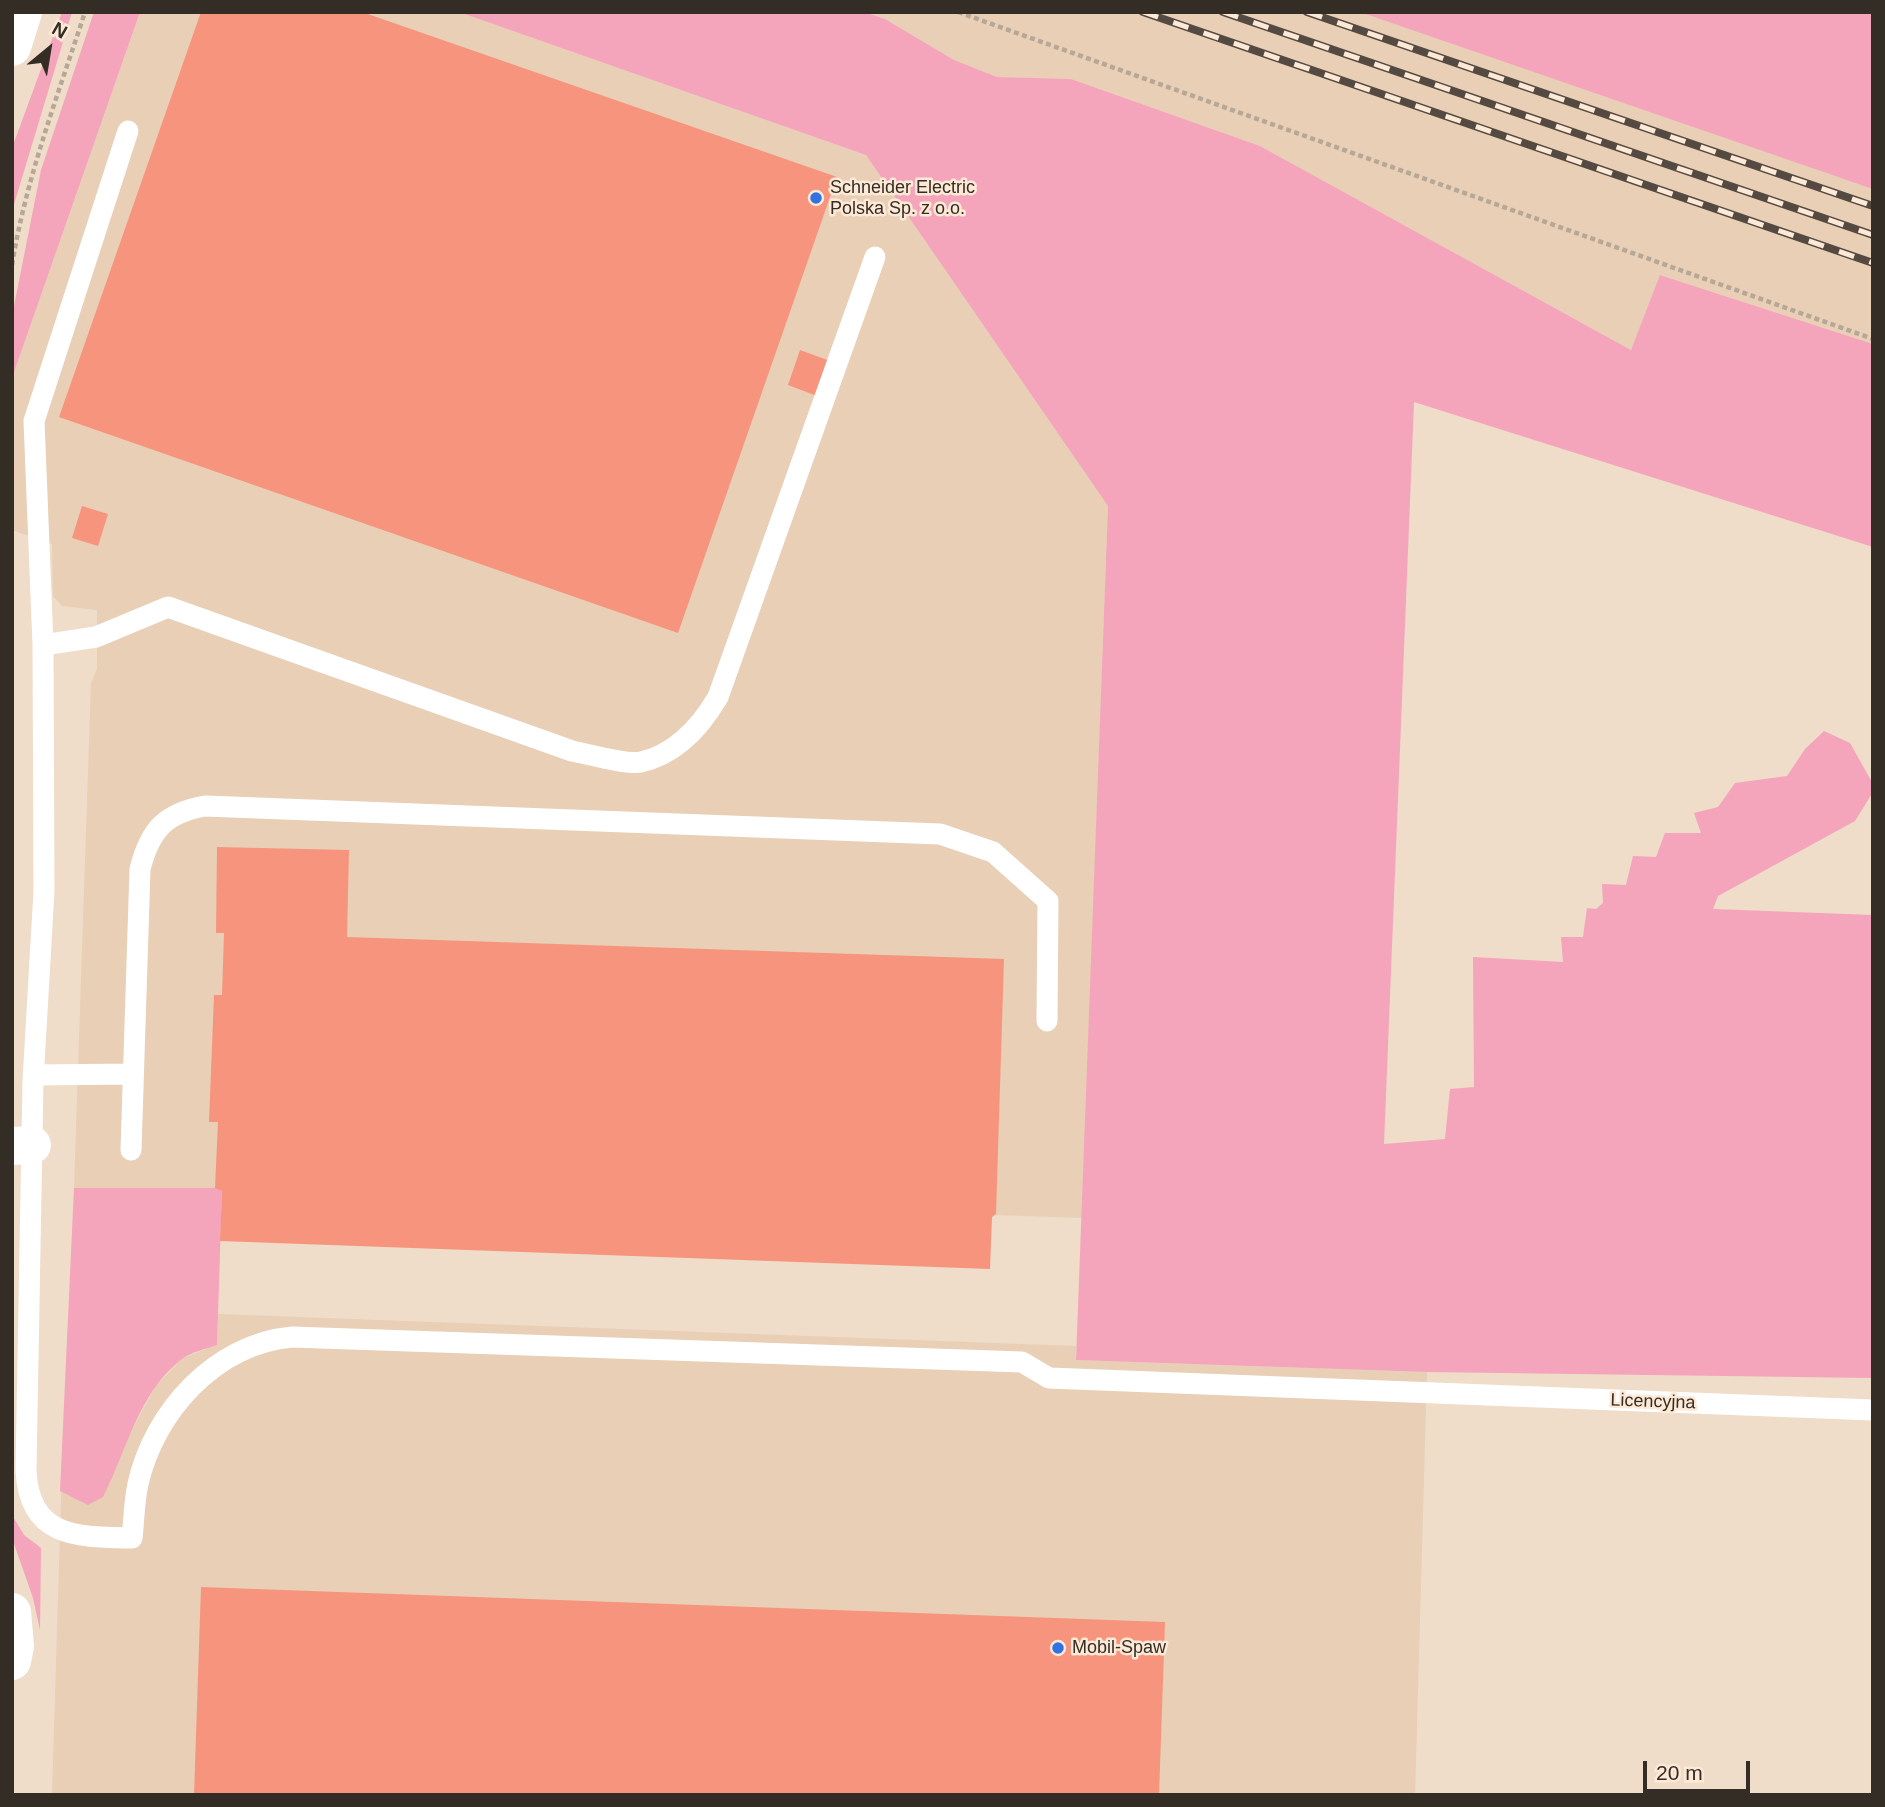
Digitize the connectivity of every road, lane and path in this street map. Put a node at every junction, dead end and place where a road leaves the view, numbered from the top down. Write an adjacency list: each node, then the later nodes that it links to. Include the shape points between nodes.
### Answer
1 (23, 12): 4 (street)
2 (85, 12): 7 (path, via 34,167)
3 (958, 12): 8 (path)
4 (12, 47)
5 (128, 131): 9 (lane, via 34,421)
6 (875, 257): 9 (lane, via 718,697 704,721 678,745 640,763 572,751 168,607 96,637)
7 (12, 265)
8 (1873, 339)
9 (43, 645): 12 (lane, via 44,891)
10 (1047, 1021): 11 (lane, via 1048,901 993,852 940,834 205,806 181,810 159,826 140,869)
11 (133, 1074): 12 (lane); 14 (lane)
12 (34, 1075): 13 (lane)
13 (22, 1145): 15 (lane, Licencyjna, via 27,1495 37,1515 71,1534 132,1538 138,1484 160,1424 213,1366 268,1339 292,1337 1022,1362 1049,1378)
14 (131, 1150)
15 (1873, 1410)
16 (12, 1612): 17 (street)
17 (12, 1661)

